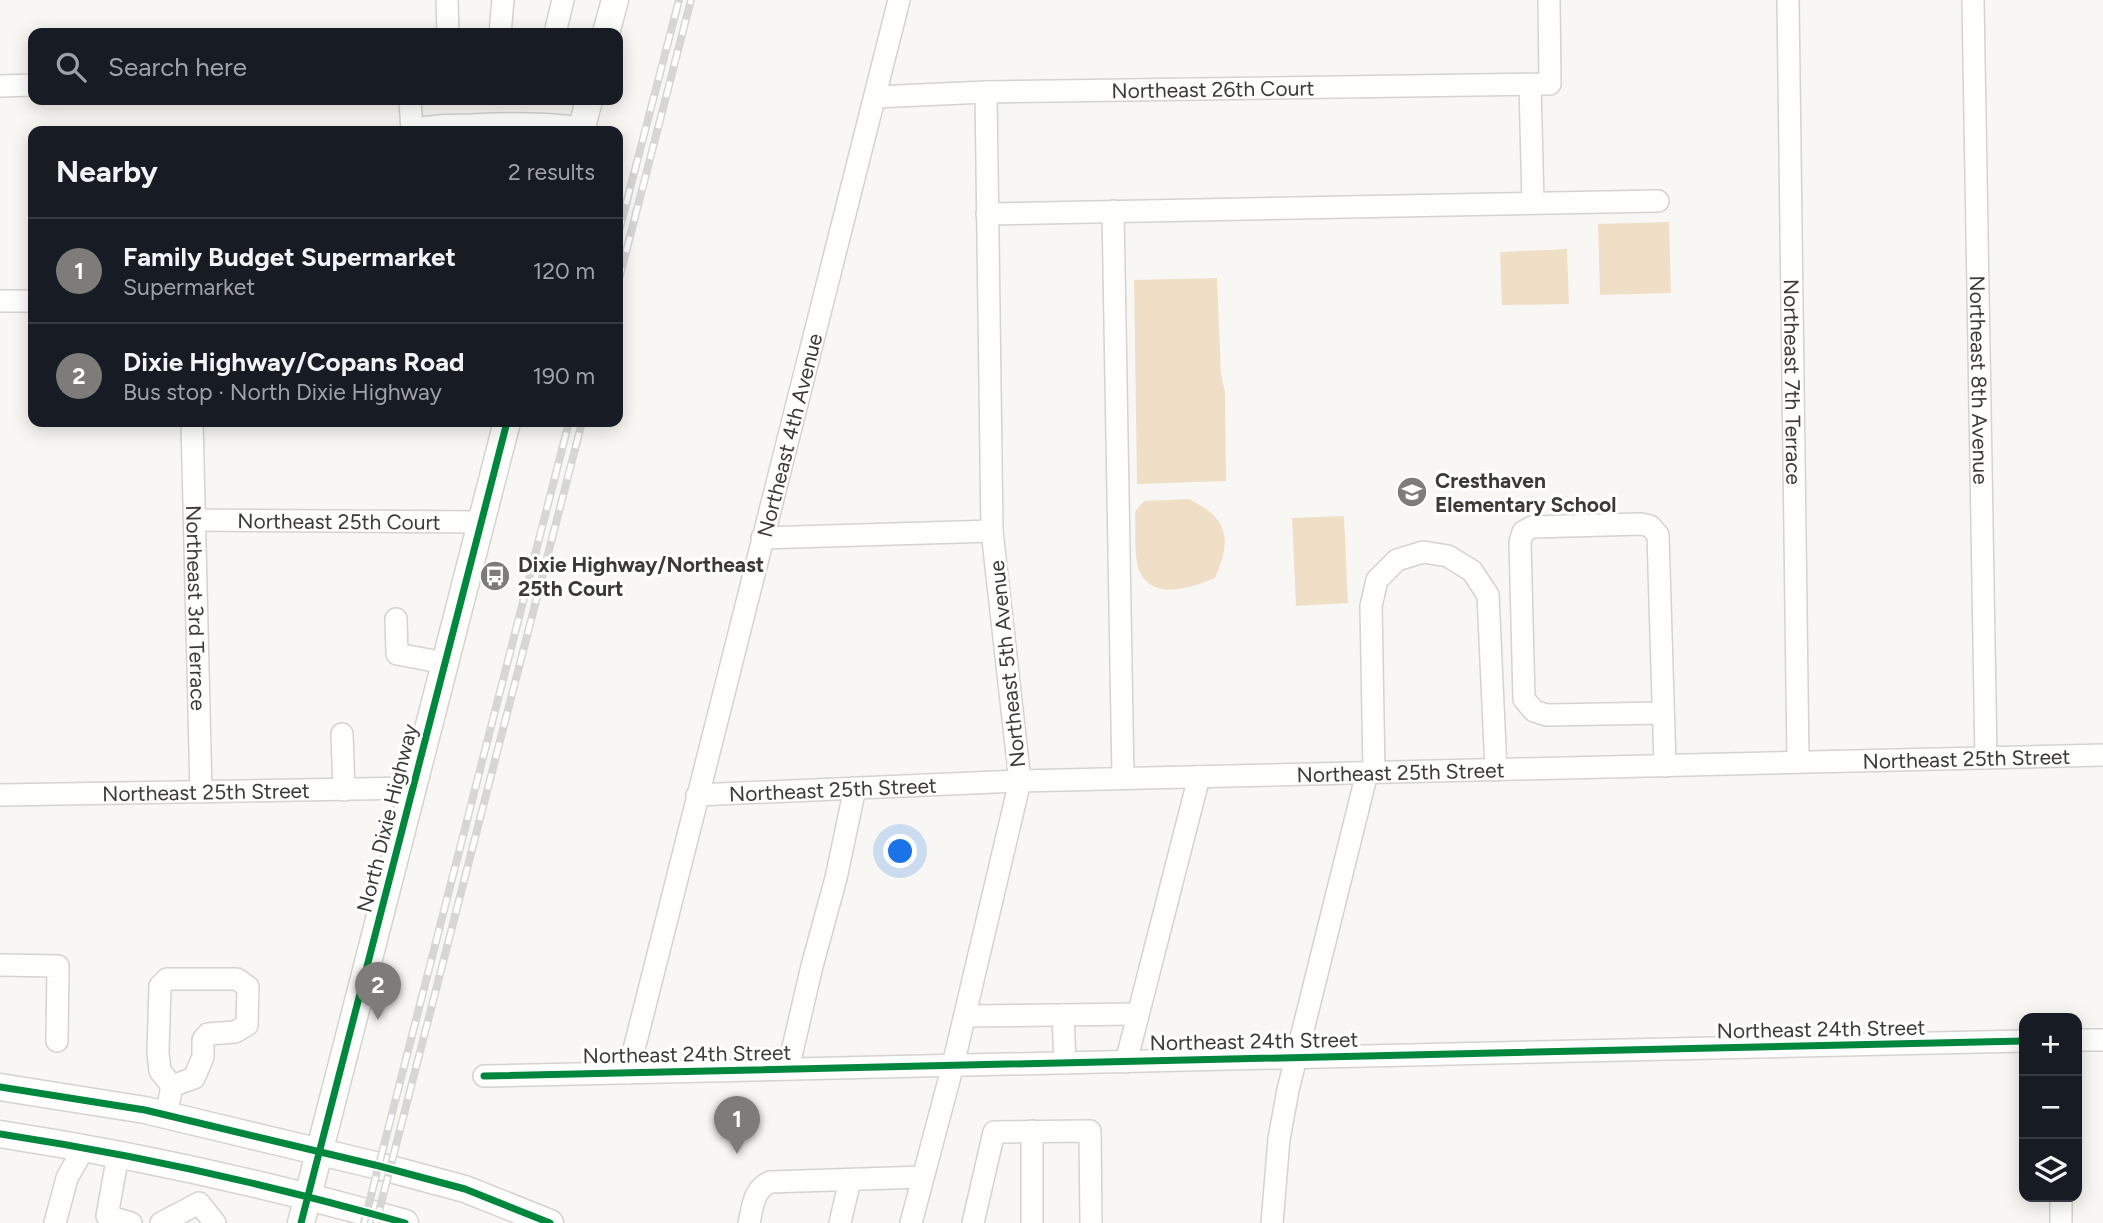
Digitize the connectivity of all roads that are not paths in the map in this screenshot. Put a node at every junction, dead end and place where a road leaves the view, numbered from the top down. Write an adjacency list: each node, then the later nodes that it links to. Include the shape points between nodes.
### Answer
1 (447, 0): 9 (street)
2 (503, 0): 10 (street)
3 (563, 0): 11 (street)
4 (615, 0): 12 (main road)
5 (899, 0): 17 (street, Northeast 4th Avenue)
6 (1549, 0): 14 (street)
7 (1788, 0): 42 (street, Northeast 7th Terrace)
8 (1973, 0): 41 (street, Northeast 8th Avenue)
9 (448, 28)
10 (500, 28)
11 (556, 28)
12 (607, 28)
13 (28, 85): 15 (street)
14 (1540, 85): 16 (street, Northeast 26th Court); 25 (street)
15 (0, 86)
16 (986, 92): 17 (street, Northeast 26th Court); 27 (street, Northeast 5th Avenue)
17 (875, 97): 35 (street, Northeast 4th Avenue)
18 (410, 105): 20 (street)
19 (588, 105): 23 (main road)
20 (412, 126)
21 (432, 126): 22 (street)
22 (558, 126)
23 (582, 126)
24 (1658, 201): 25 (street)
25 (1533, 203): 26 (street)
26 (1113, 211): 27 (street); 47 (street)
27 (987, 214): 34 (street, Northeast 5th Avenue)
28 (28, 301): 29 (street)
29 (0, 302)
30 (192, 427): 32 (street, Northeast 3rd Terrace)
31 (506, 427): 33 (main road, North Dixie Highway)
32 (195, 520): 33 (street, Northeast 25th Court); 52 (street, Northeast 3rd Terrace)
33 (481, 522): 37 (main road, North Dixie Highway)
34 (992, 531): 35 (street); 48 (street, Northeast 5th Avenue)
35 (762, 538): 54 (street, Northeast 4th Avenue)
36 (396, 619): 37 (street, via 397,654)
37 (445, 663): 49 (main road, North Dixie Highway)
38 (1663, 713): 38 (street, via 1658,535 1641,523 1532,527 1523,532 1524,699 1534,711 1547,715); 43 (street)
39 (342, 734): 51 (street)
40 (2103, 755): 41 (street, Northeast 25th Street)
41 (1986, 758): 42 (street, Northeast 25th Street)
42 (1798, 762): 43 (street, Northeast 25th Street)
43 (1665, 765): 44 (street, Northeast 25th Street)
44 (1496, 770): 45 (street, Northeast 25th Street); 45 (street, via 1488,595 1472,570 1448,556 1423,552 1397,560 1377,580 1371,606)
45 (1371, 773): 46 (street, Northeast 25th Street); 63 (street)
46 (1199, 777): 47 (street, Northeast 25th Street); 56 (street)
47 (1122, 778): 48 (street, Northeast 25th Street)
48 (1020, 781): 50 (street, Northeast 25th Street); 58 (street, Northeast 5th Avenue)
49 (412, 788): 51 (street, Northeast 25th Street); 76 (main road, North Dixie Highway)
50 (855, 788): 54 (street, Northeast 25th Street); 67 (street)
51 (344, 790): 52 (street, Northeast 25th Street)
52 (201, 792): 53 (street, Northeast 25th Street)
53 (0, 795)
54 (697, 795): 68 (street, Northeast 4th Avenue)
55 (0, 965): 61 (street, via 58,966)
56 (1138, 1014): 57 (street); 64 (street)
57 (1063, 1015): 58 (street); 65 (street)
58 (965, 1016): 66 (street, Northeast 5th Avenue)
59 (2082, 1040): 60 (street)
60 (2103, 1040)
61 (57, 1041)
62 (2019, 1041): 63 (street, Northeast 24th Street)
63 (1296, 1058): 64 (street, Northeast 24th Street); 96 (street, via 1279,1139)
64 (1126, 1062): 65 (street, Northeast 24th Street)
65 (1065, 1063): 66 (street, Northeast 24th Street)
66 (953, 1065): 67 (street, Northeast 24th Street); 78 (street, Northeast 5th Avenue)
67 (788, 1069): 68 (street, Northeast 24th Street)
68 (628, 1073): 69 (street, Northeast 24th Street)
69 (484, 1076)
70 (172, 1086): 70 (street, via 194,1078 208,1034 235,1032 247,1025 248,987 237,979 167,979 160,986 160,1072); 72 (street)
71 (0, 1087): 72 (main road)
72 (166, 1115): 76 (main road)
73 (1031, 1131): 93 (street, via 994,1132); 94 (street); 95 (street, via 1090,1131)
74 (0, 1134): 75 (main road)
75 (84, 1148): 77 (main road); 83 (street, via 67,1178)
76 (319, 1152): 80 (main road, North Dixie Highway); 89 (main road, via 465,1189)
77 (118, 1154): 80 (main road); 84 (street, via 107,1216)
78 (923, 1177): 79 (street); 92 (street, Northeast 5th Avenue)
79 (850, 1180): 90 (street, via 770,1182 761,1186 755,1197); 91 (street)
80 (308, 1196): 87 (main road, North Dixie Highway); 88 (main road)
81 (2061, 1202): 97 (street)
82 (185, 1217): 85 (street); 86 (street, via 199,1203)
83 (55, 1223)
84 (131, 1223)
85 (161, 1223)
86 (215, 1223)
87 (301, 1223)
88 (405, 1223)
89 (550, 1223)
90 (749, 1223)
91 (840, 1223)
92 (911, 1223)
93 (973, 1223)
94 (1031, 1223)
95 (1091, 1223)
96 (1272, 1223)
97 (2061, 1223)

